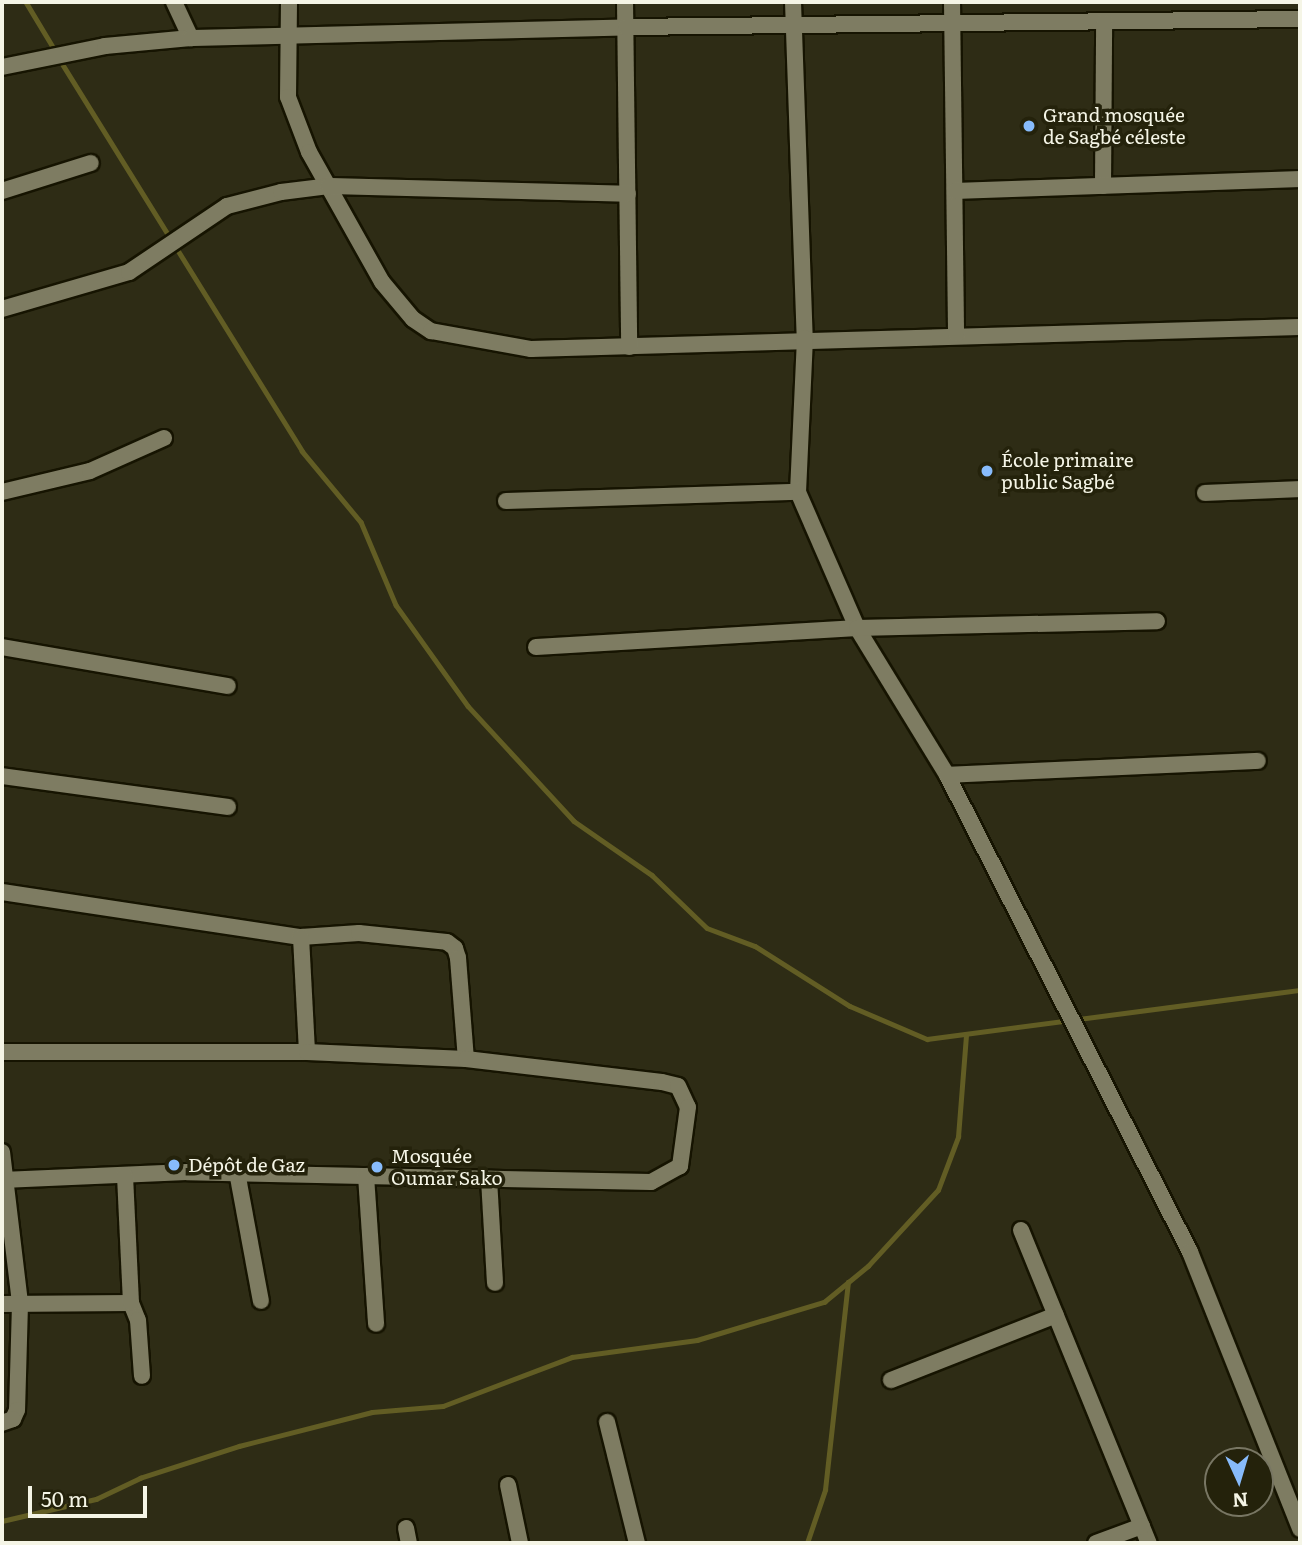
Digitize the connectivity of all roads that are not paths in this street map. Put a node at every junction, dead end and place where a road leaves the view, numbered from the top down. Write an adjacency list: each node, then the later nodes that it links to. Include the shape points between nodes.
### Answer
1 (174, 2): 12 (street)
2 (289, 2): 11 (street)
3 (625, 2): 9 (street)
4 (793, 2): 8 (street)
5 (952, 2): 10 (street)
6 (1300, 19): 7 (street)
7 (1104, 23): 10 (street); 17 (street)
8 (793, 26): 9 (street); 10 (street); 24 (street)
9 (625, 27): 11 (street); 20 (street)
10 (952, 27): 19 (street)
11 (290, 36): 12 (street); 16 (street, via 288,97 309,152)
12 (191, 38): 13 (street, via 105,46)
13 (2, 67)
14 (91, 163): 18 (street)
15 (1300, 179): 17 (street)
16 (329, 186): 20 (street); 21 (street, via 227,206 129,272); 25 (street, via 382,282 413,319 431,331 531,349)
17 (1103, 186): 19 (street)
18 (2, 191)
19 (954, 191): 23 (street)
20 (628, 194): 25 (street)
21 (2, 309)
22 (1300, 327): 23 (street)
23 (956, 334): 24 (street)
24 (805, 338): 25 (street); 29 (street)
25 (629, 347)
26 (164, 438): 28 (street, via 90,471)
27 (1300, 489): 30 (street)
28 (2, 492)
29 (798, 492): 31 (street); 33 (street)
30 (1205, 493)
31 (506, 501)
32 (1157, 621): 33 (street)
33 (857, 628): 35 (street); 38 (street)
34 (2, 647): 36 (street)
35 (536, 648)
36 (228, 686)
37 (1258, 761): 38 (street)
38 (947, 775): 66 (street, via 1190,1252)
39 (2, 776): 40 (street)
40 (228, 807)
41 (2, 892): 42 (street)
42 (301, 937): 44 (street); 45 (street, via 359,933 447,942 456,948)
43 (2, 1052): 44 (street)
44 (307, 1052): 45 (street)
45 (466, 1059): 50 (street, via 662,1082 678,1086 688,1107 680,1166 662,1179)
46 (2, 1152): 51 (street)
47 (237, 1172): 48 (street); 49 (street); 54 (street)
48 (125, 1175): 51 (street); 55 (street)
49 (366, 1176): 50 (street); 59 (street)
50 (489, 1179): 53 (street)
51 (4, 1180): 57 (street)
52 (1021, 1230): 58 (street)
53 (495, 1283)
54 (261, 1301)
55 (131, 1303): 57 (street); 60 (street, via 138,1320)
56 (2, 1304): 57 (street)
57 (20, 1304): 63 (street, via 16,1410 13,1419)
58 (1056, 1315): 61 (street); 65 (street)
59 (376, 1324)
60 (142, 1376)
61 (891, 1380)
62 (607, 1422): 68 (street)
63 (2, 1423)
64 (508, 1485): 67 (street)
65 (1142, 1526): 69 (street); 70 (street)
66 (1300, 1529)
67 (520, 1543)
68 (637, 1543)
69 (1096, 1543)
70 (1149, 1543)

